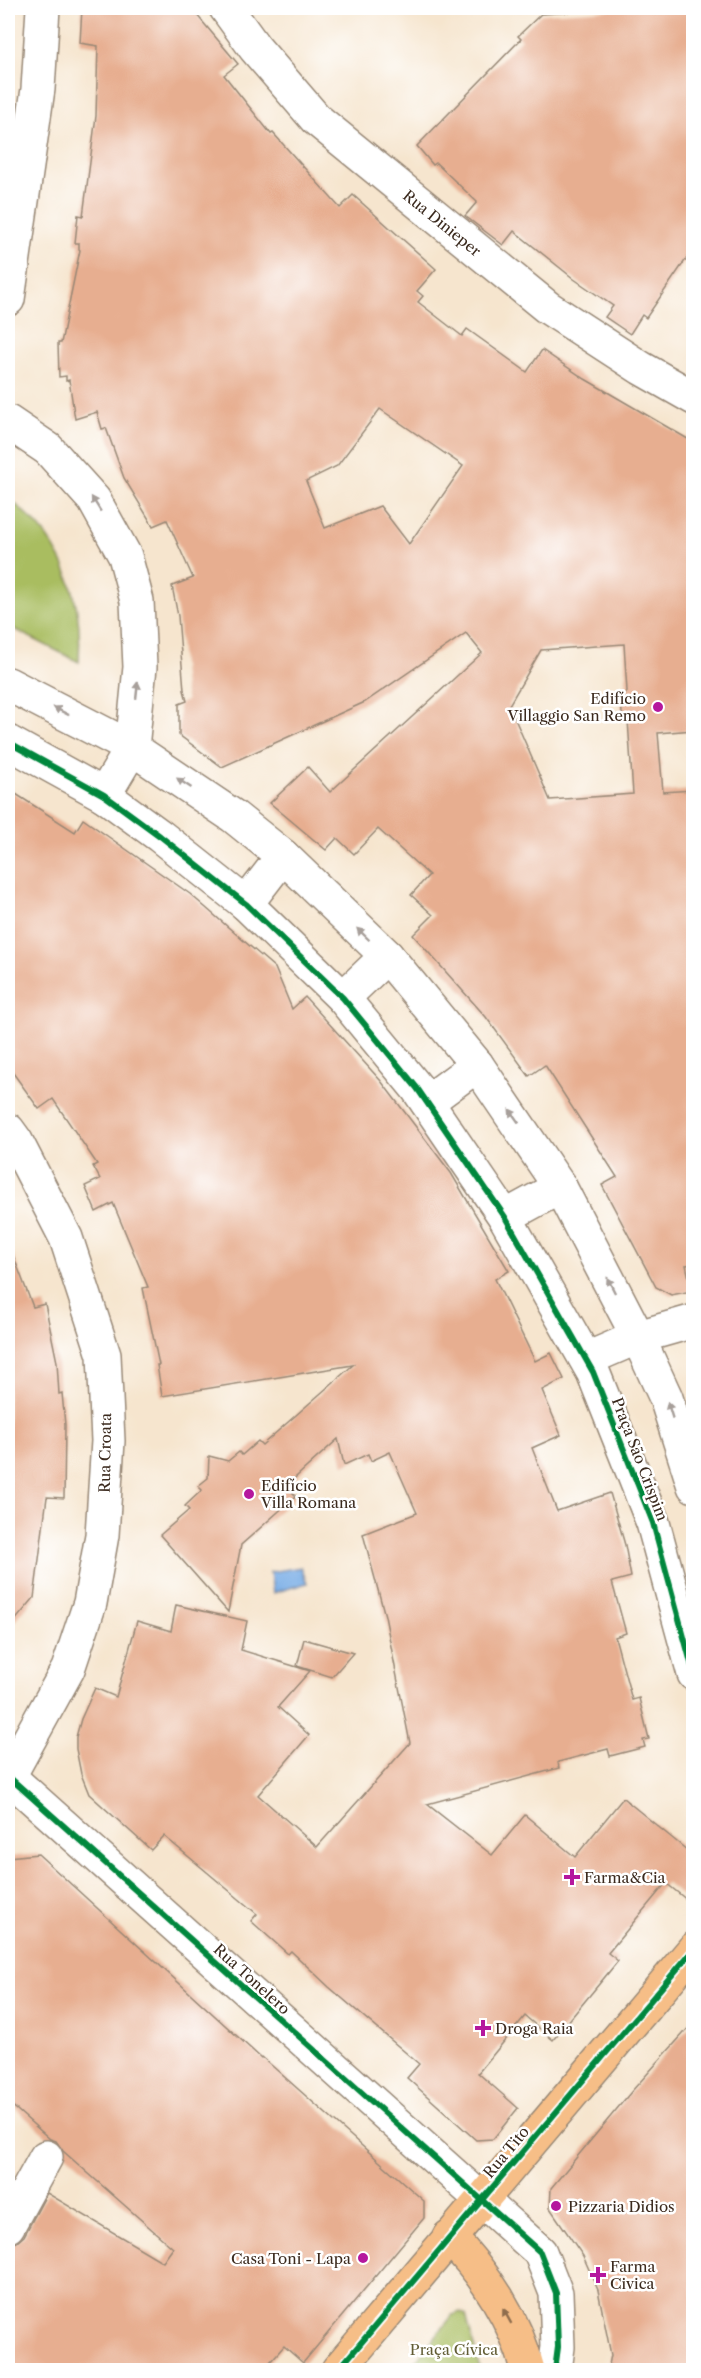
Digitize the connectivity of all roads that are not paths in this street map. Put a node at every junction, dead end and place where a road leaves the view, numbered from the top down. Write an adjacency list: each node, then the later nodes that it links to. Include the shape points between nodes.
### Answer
1 (43, 8): 3 (street, via 38,89)
2 (226, 8): 4 (street, Rua Dinieper, via 316,119 547,307)
3 (8, 299)
4 (693, 398)
5 (8, 422): 8 (street, one-way to 5, via 140,667 137,601 125,556 94,500 48,448)
6 (8, 684): 8 (street, one-way to 6)
7 (8, 742): 9 (street, Praça São Crispim)
8 (132, 748): 9 (street); 10 (street, one-way to 8, via 233,816)
9 (104, 795): 11 (street, Praça São Crispim)
10 (283, 856): 11 (street); 12 (street, one-way to 10)
11 (246, 904): 13 (street, Praça São Crispim)
12 (387, 956): 13 (street); 14 (street)
13 (343, 998): 15 (street, Praça São Crispim)
14 (477, 1065): 15 (street); 17 (street, one-way to 14)
15 (427, 1102): 18 (street, Praça São Crispim)
16 (8, 1130): 24 (street, Rua Croata, via 66,1238 104,1355 108,1441 102,1535 90,1603 68,1669)
17 (560, 1187): 18 (street); 20 (street, one-way to 17)
18 (505, 1217): 21 (street, Praça São Crispim)
19 (693, 1321): 20 (street)
20 (638, 1337): 21 (street); 22 (street, one-way to 20, via 666,1398)
21 (587, 1359): 23 (street, Praça São Crispim, via 653,1523)
22 (693, 1486)
23 (693, 1674)
24 (8, 1777): 27 (street, Rua Tonelero)
25 (693, 1949): 27 (main road, Rua Tito)
26 (46, 2157): 28 (street)
27 (482, 2199): 29 (main road, Rua Tito); 32 (street, via 540,2252 556,2293)
28 (8, 2226)
29 (449, 2237): 30 (main road, Rua Tito); 31 (main road, one-way to 29, via 507,2316 469,2257)
30 (338, 2370)
31 (528, 2370)
32 (555, 2370)

